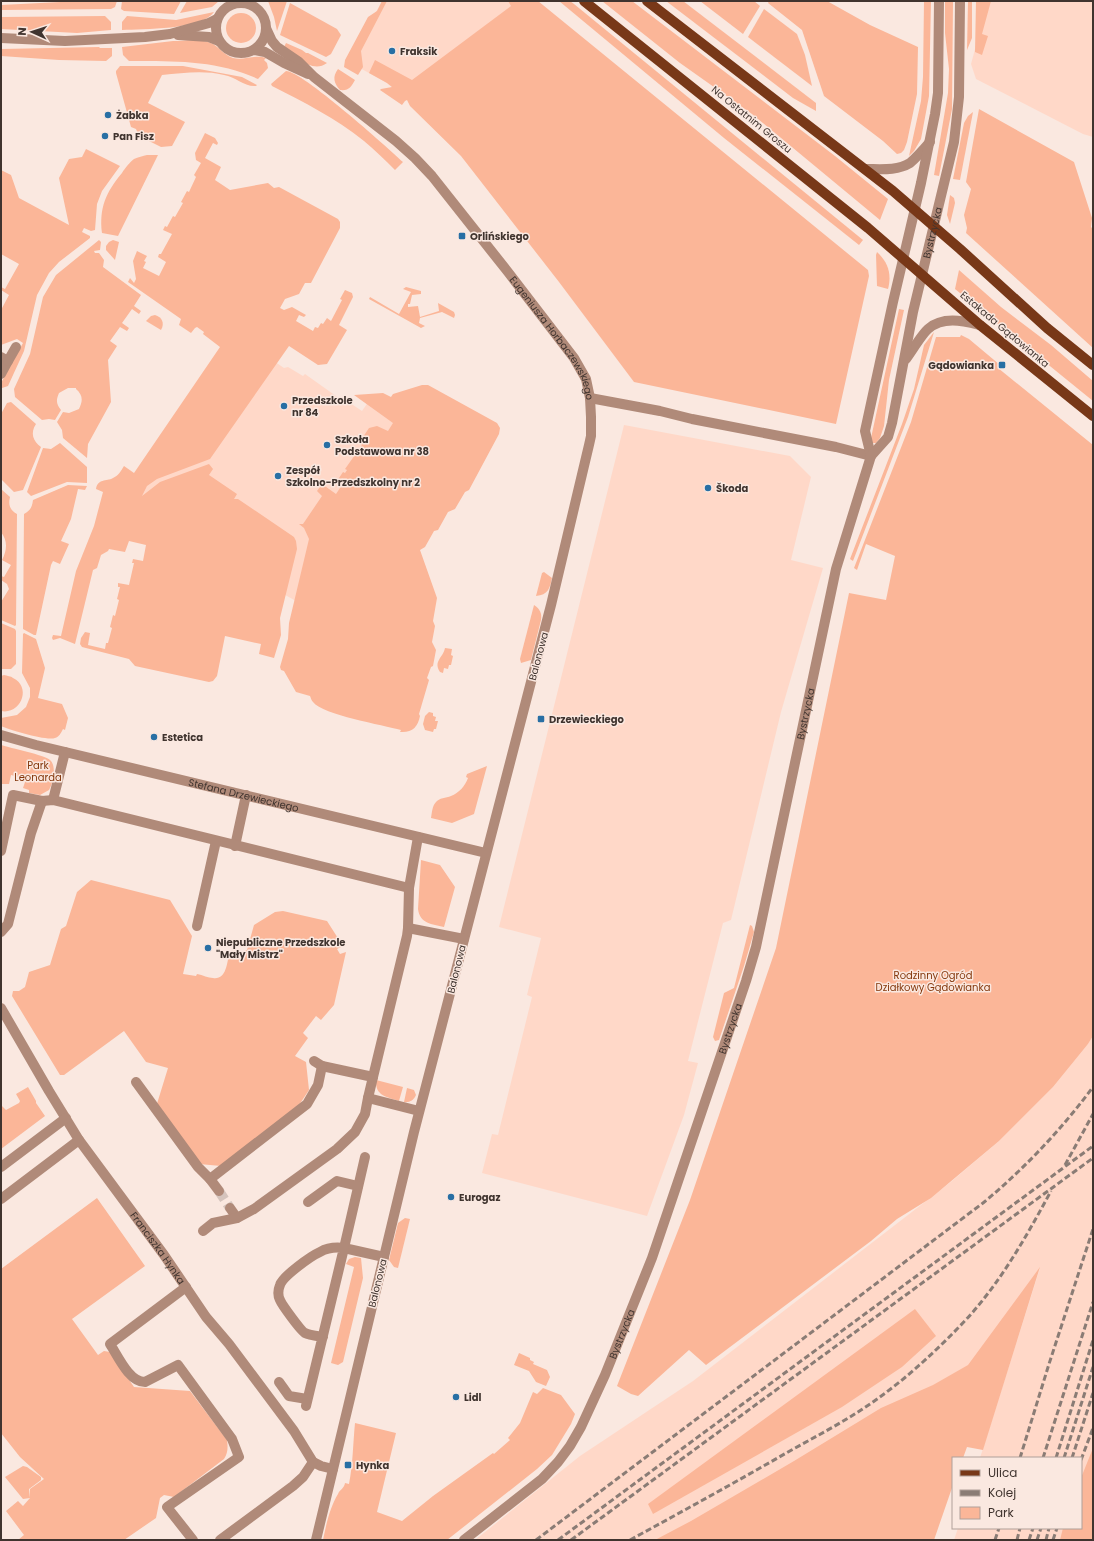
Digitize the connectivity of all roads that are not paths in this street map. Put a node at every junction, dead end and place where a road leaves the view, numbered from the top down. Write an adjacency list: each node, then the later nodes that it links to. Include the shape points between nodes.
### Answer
1 (584, 1): 18 (main road, Na Ostatnim Groszu, via 872,231)
2 (648, 1): 15 (main road)
3 (939, 1): 14 (street, via 938,93)
4 (960, 1): 17 (street, Bystrzycka, via 957,120)
5 (238, 2): 6 (street); 7 (street, via 225,8)
6 (257, 5): 8 (street)
7 (217, 19): 9 (street); 11 (street, via 215,30)
8 (266, 28): 12 (street, via 264,38); 13 (street, Eugeniusza Horbaczewskiego, via 272,42)
9 (170, 34): 10 (street, via 65,41); 11 (street, via 209,37)
10 (1, 38)
11 (218, 41): 12 (street, via 234,53)
12 (254, 50): 13 (street, Eugeniusza Horbaczewskiego, via 265,52)
13 (314, 77): 26 (street, Eugeniusza Horbaczewskiego, via 396,141 432,176 574,358 586,379)
14 (930, 142): 15 (street, via 904,165 889,169); 16 (street)
15 (866, 169): 16 (main road)
16 (915, 210): 17 (main road); 18 (street)
17 (934, 227): 19 (street, Bystrzycka); 24 (main road, via 1047,328)
18 (903, 259): 19 (main road, Estakada Gądowianka); 28 (street, via 865,431)
19 (922, 276): 20 (main road, Estakada Gądowianka); 23 (street, Bystrzycka)
20 (980, 325): 23 (street, via 944,321 928,329); 27 (main road, Estakada Gądowianka)
21 (16, 347): 22 (street)
22 (4, 359): 25 (street)
23 (904, 362): 28 (street, Bystrzycka, via 888,437)
24 (1093, 365)
25 (1, 374)
26 (590, 398): 28 (street, Eugeniusza Horbaczewskiego, via 660,410); 38 (street, Balonowa, via 591,436 583,472)
27 (1093, 416)
28 (871, 456): 71 (street, Bystrzycka, via 836,569 756,947 652,1258 598,1390 570,1446 542,1479)
29 (2, 736): 30 (street, Stefana Drzewieckiego)
30 (65, 752): 31 (street, Stefana Drzewieckiego); 32 (street)
31 (246, 795): 34 (street, Stefana Drzewieckiego); 36 (street)
32 (53, 800): 33 (street); 35 (street)
33 (42, 801): 37 (street, via 13,795); 42 (street, via 31,833 8,924)
34 (418, 837): 38 (street, Stefana Drzewieckiego); 39 (street)
35 (216, 841): 36 (street); 40 (street)
36 (235, 846): 39 (street)
37 (1, 851)
38 (486, 853): 43 (street, Balonowa)
39 (409, 888): 41 (street)
40 (197, 926)
41 (408, 928): 43 (street); 45 (street)
42 (1, 932)
43 (464, 939): 48 (street, Balonowa)
44 (1, 1008): 49 (street, Franciszka Hynka)
45 (373, 1077): 47 (street); 53 (street, via 318,1064 318,1085 307,1104)
46 (136, 1082): 53 (street, via 198,1167)
47 (368, 1098): 48 (street); 59 (street, via 360,1123 349,1139 291,1183)
48 (419, 1111): 62 (street, Balonowa)
49 (66, 1118): 50 (street, Franciszka Hynka); 52 (street)
50 (80, 1140): 56 (street); 63 (street, Franciszka Hynka)
51 (365, 1157): 54 (street)
52 (1, 1167)
53 (210, 1179): 55 (street)
54 (358, 1186): 57 (street, via 337,1181); 61 (street)
55 (219, 1191)
56 (1, 1199)
57 (308, 1202)
58 (230, 1208): 59 (street)
59 (237, 1218): 60 (street, via 213,1223)
60 (203, 1231)
61 (344, 1248): 62 (street); 64 (street); 64 (street, via 320,1252 284,1279 279,1286 280,1300 304,1332)
62 (384, 1257): 67 (street, Balonowa)
63 (186, 1287): 66 (street, Franciszka Hynka, via 294,1431); 68 (street, via 110,1344 131,1377 140,1382 145,1382 178,1365 232,1439 239,1457 167,1507)
64 (323, 1337): 65 (street, via 307,1403 289,1396)
65 (279, 1382)
66 (313, 1462): 67 (street); 69 (street, via 293,1486)
67 (333, 1469): 70 (street, Balonowa)
68 (193, 1540)
69 (220, 1540)
70 (316, 1540)
71 (464, 1540)

